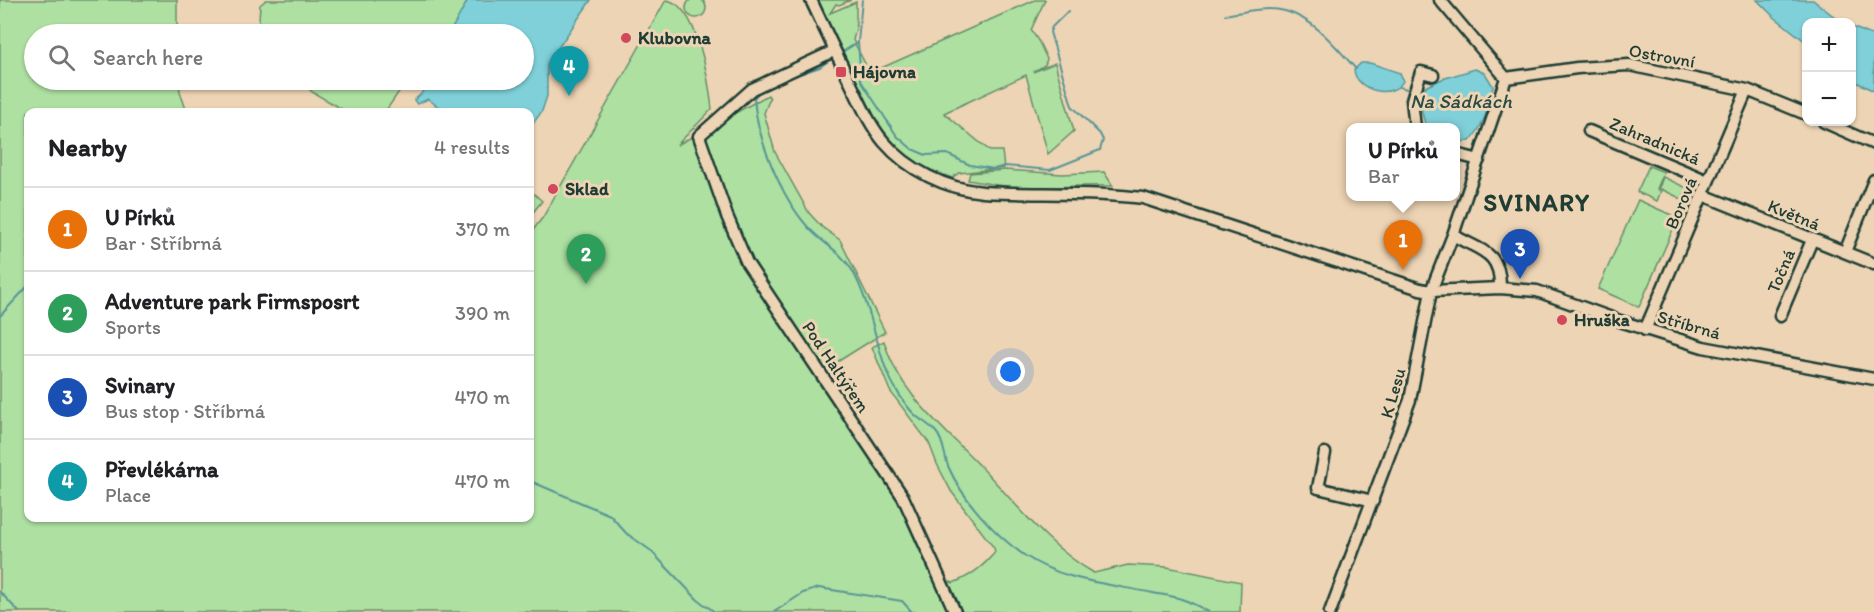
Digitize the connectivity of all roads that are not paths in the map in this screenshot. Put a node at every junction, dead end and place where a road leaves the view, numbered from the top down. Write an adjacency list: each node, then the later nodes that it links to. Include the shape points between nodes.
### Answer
1 (811, 0): 3 (street, Stříbrná)
2 (1440, 0): 5 (street)
3 (834, 51): 22 (street, Stříbrná, via 870,122 884,141 909,165 936,180 980,192 1143,198); 28 (street, Pod Haltýřem, via 752,89 699,136 747,263 903,496)
4 (1433, 75): 8 (street, via 1421,72 1412,100)
5 (1506, 78): 6 (street, Ostrovní, via 1629,65); 13 (street, K Lesu)
6 (1747, 90): 7 (street, Ostrovní); 15 (street, Borová)
7 (1802, 112)
8 (1414, 123)
9 (1833, 126): 11 (street)
10 (1589, 131): 15 (street, Zahradnická)
11 (1874, 144)
12 (1460, 155): 13 (street)
13 (1479, 160): 17 (street, K Lesu)
14 (1874, 180): 19 (street)
15 (1708, 181): 16 (street, Borová)
16 (1703, 195): 18 (street, Květná); 24 (street, Borová)
17 (1453, 235): 21 (street, via 1488,253 1500,270); 22 (street, K Lesu)
18 (1812, 240): 19 (street, Květná); 23 (street, Točná)
19 (1845, 252): 20 (street, Květná)
20 (1874, 264)
21 (1500, 288): 22 (street, Stříbrná); 24 (street, Stříbrná, via 1536,291)
22 (1431, 291): 27 (street, K Lesu, via 1410,400)
23 (1780, 316)
24 (1645, 330): 25 (street, Stříbrná, via 1733,354)
25 (1874, 379)
26 (1325, 453): 27 (street, via 1318,488)
27 (1373, 501): 29 (street, K Lesu)
28 (955, 612)
29 (1330, 612)

